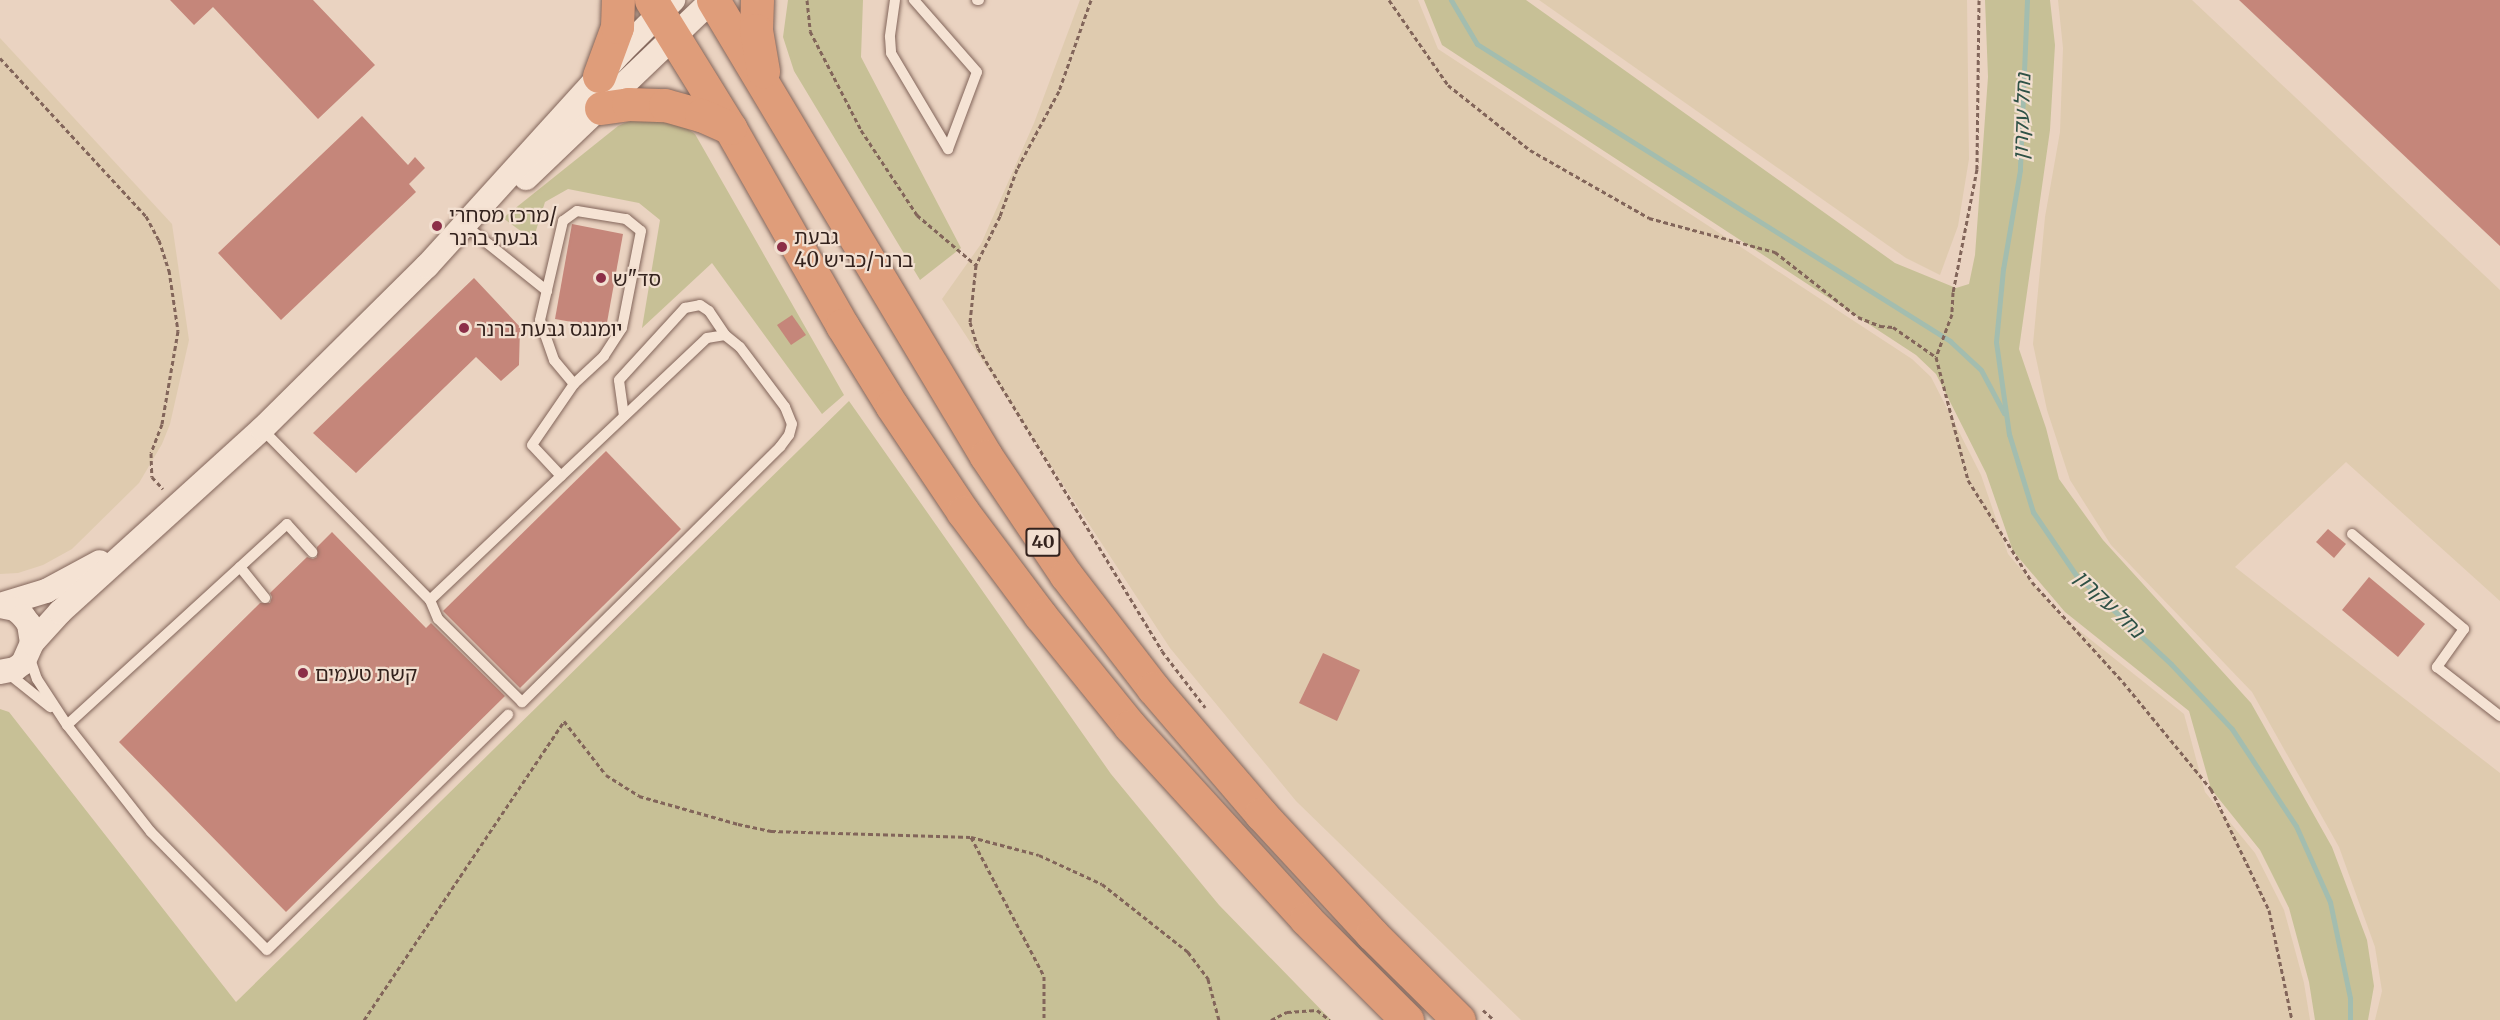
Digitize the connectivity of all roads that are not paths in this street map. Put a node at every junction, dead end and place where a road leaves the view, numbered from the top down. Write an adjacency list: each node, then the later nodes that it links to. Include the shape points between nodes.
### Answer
1 (618, 0): 7 (highway, via 617,27)
2 (712, 0): 6 (street); 8 (highway, 40)
3 (757, 0): 8 (highway, via 759,50)
4 (895, 0): 5 (lane, via 891,53 948,149 977,72)
5 (914, 0)
6 (664, 12): 7 (street); 9 (highway, 40)
7 (600, 92): 9 (highway, via 628,104 665,105); 10 (street)
8 (773, 101): 29 (highway, 40, via 986,456 1066,575 1152,688 1356,918)
9 (730, 128): 30 (highway, 40, via 892,406 963,512 1040,615 1188,792)
10 (466, 226): 11 (lane); 15 (street)
11 (547, 291): 13 (lane, via 540,320 555,360); 13 (lane, via 562,221 577,211 626,219 641,231 622,328 604,356)
12 (725, 335): 14 (lane, via 707,338); 14 (lane, via 710,311 700,304 685,308 619,380); 22 (lane, via 740,347 785,407 792,424 789,435 522,702 438,619)
13 (574, 384): 16 (lane, via 532,445)
14 (624, 416): 16 (lane)
15 (262, 429): 17 (street); 22 (lane)
16 (561, 476): 22 (lane)
17 (158, 522): 23 (street, via 68,581); 24 (street, via 60,612)
18 (2352, 534): 27 (lane, via 2464,629 2437,667)
19 (312, 552): 20 (lane, via 287,524)
20 (240, 567): 21 (lane); 28 (lane)
21 (265, 598)
22 (430, 600)
23 (0, 605): 24 (street, via 23,615 29,624)
24 (31, 649): 25 (street, via 23,663); 28 (lane, via 37,678)
25 (3, 672): 28 (lane, via 38,695)
26 (508, 715): 28 (lane, via 267,950 151,832)
27 (2500, 716)
28 (67, 724)
29 (1468, 1011)
30 (1407, 1020)

